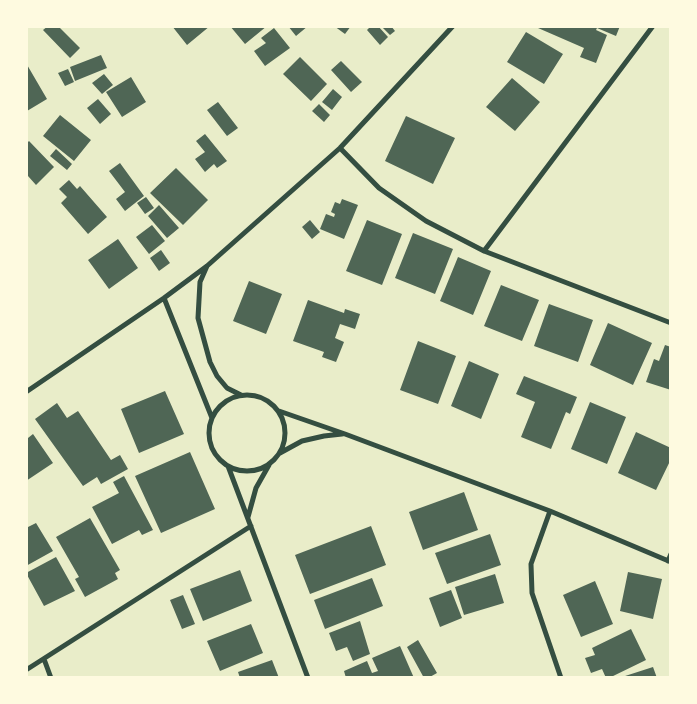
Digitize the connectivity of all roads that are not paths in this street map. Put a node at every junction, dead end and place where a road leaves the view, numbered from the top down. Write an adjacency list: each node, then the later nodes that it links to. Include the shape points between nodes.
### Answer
1 (453, 26): 3 (street)
2 (653, 26): 4 (street)
3 (340, 148): 4 (street, via 379,188 426,221); 5 (street)
4 (484, 251): 7 (street)
5 (207, 266): 6 (street); 9 (street, via 200,282 198,318 217,376 227,388)
6 (164, 298): 8 (street); 11 (street)
7 (671, 323)
8 (26, 392)
9 (241, 395): 10 (street, via 268,401); 11 (street, via 218,407)
10 (278, 411): 12 (street); 13 (street, via 285,439)
11 (212, 418): 15 (street, via 209,440 216,455)
12 (346, 434): 13 (street, via 302,441); 16 (street)
13 (280, 453): 14 (street)
14 (270, 464): 15 (street, via 242,471); 17 (street, via 256,488)
15 (228, 466): 17 (street)
16 (550, 511): 20 (street); 25 (street, via 530,564 532,593)
17 (248, 517): 18 (street)
18 (251, 526): 21 (street); 24 (street)
19 (671, 554): 20 (street)
20 (669, 562)
21 (44, 659): 22 (street); 23 (street)
22 (26, 670)
23 (51, 678)
24 (308, 678)
25 (561, 678)

